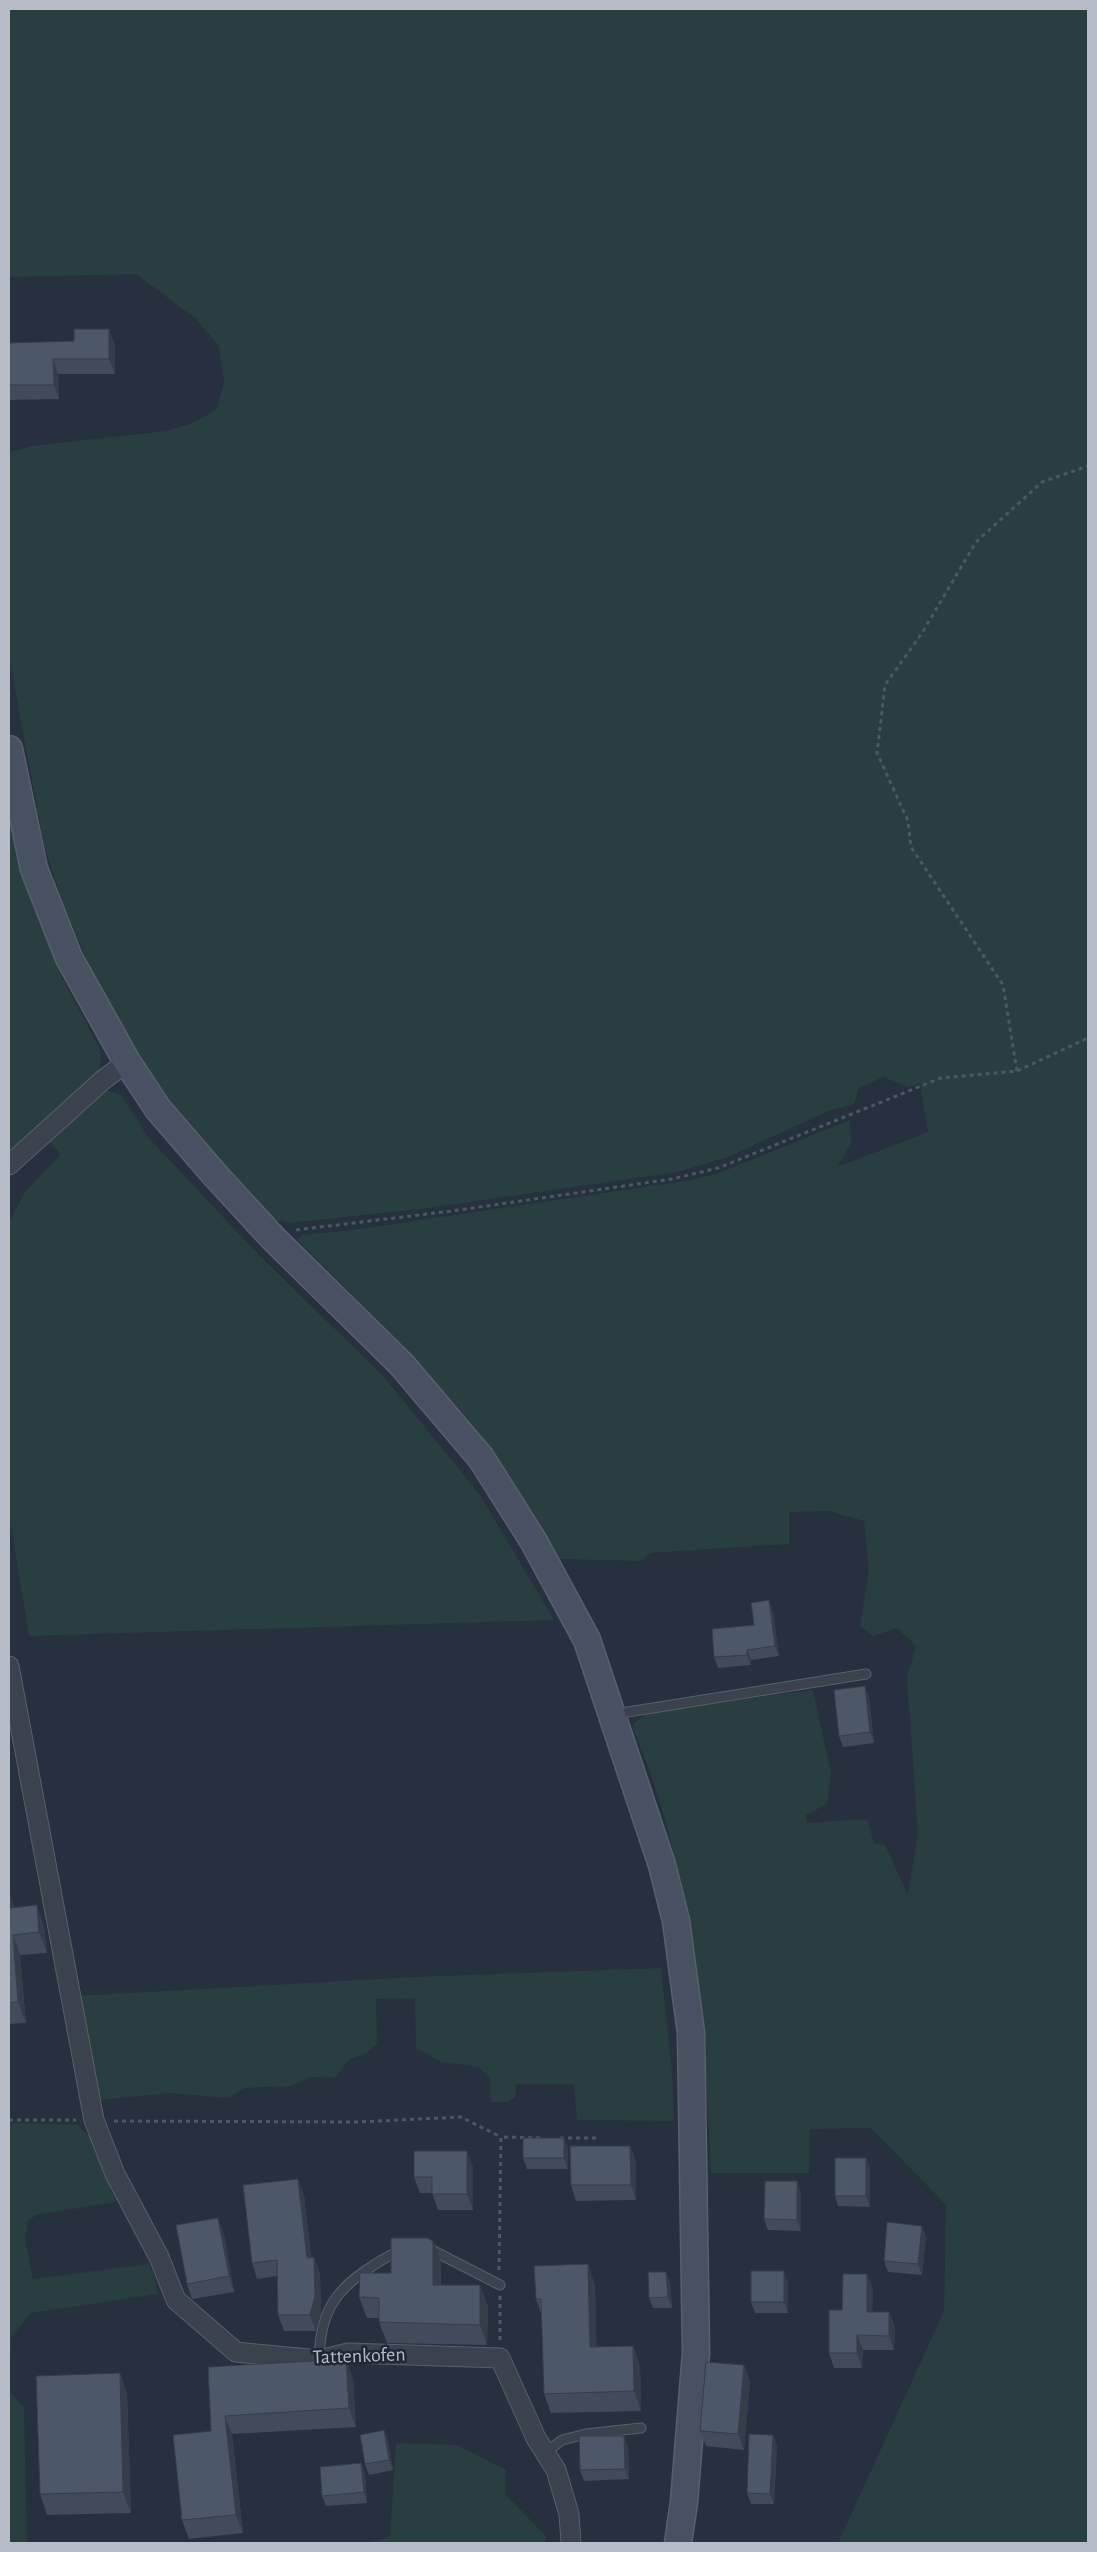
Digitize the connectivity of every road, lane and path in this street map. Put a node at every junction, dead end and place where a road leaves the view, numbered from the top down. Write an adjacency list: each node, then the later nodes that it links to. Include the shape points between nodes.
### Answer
1 (1088, 466): 5 (path, via 1042,482 976,542 922,633 885,685 877,753 908,821 911,847 1003,985)
2 (9, 749): 4 (main road, via 34,869 69,958)
3 (1088, 1038): 5 (path)
4 (126, 1062): 6 (street); 7 (main road, via 158,1109)
5 (1017, 1070): 7 (path, via 941,1078 718,1168 672,1179 300,1229)
6 (9, 1165)
7 (273, 1238): 10 (main road, via 402,1364 481,1458 534,1542 587,1640)
8 (9, 1666): 12 (street, Tattenkofen)
9 (866, 1674): 10 (lane)
10 (612, 1715): 21 (main road, via 662,1865 676,1921 691,2033 696,2353)
11 (9, 2120): 12 (path)
12 (94, 2120): 13 (path, via 349,2122 460,2117); 17 (street, Tattenkofen, via 176,2300 236,2352)
13 (501, 2137): 14 (path); 15 (path)
14 (600, 2138)
15 (500, 2285): 16 (path); 17 (lane, via 437,2251 415,2247 388,2257 352,2279 340,2291 327,2311 320,2338)
16 (500, 2358): 17 (street, Tattenkofen, via 348,2353); 19 (street)
17 (319, 2360)
18 (641, 2428): 19 (lane, via 562,2440)
19 (545, 2453): 20 (street, via 556,2470 569,2514)
20 (571, 2543)
21 (678, 2543)

